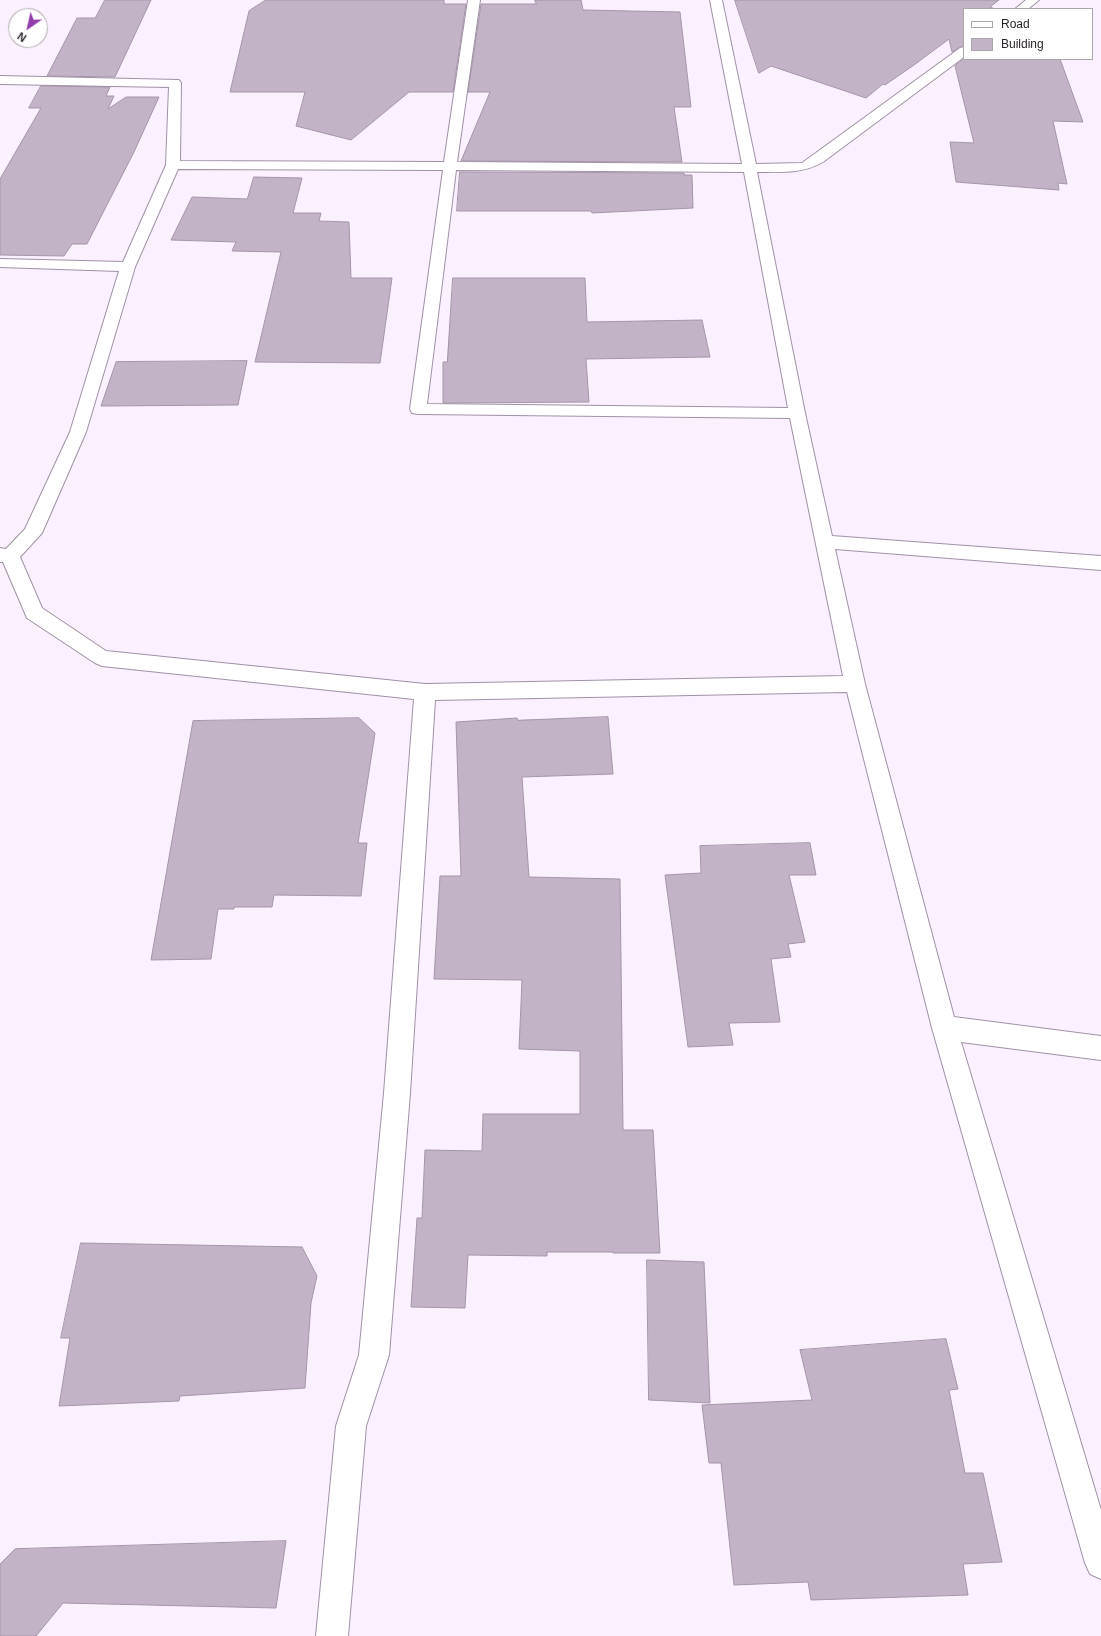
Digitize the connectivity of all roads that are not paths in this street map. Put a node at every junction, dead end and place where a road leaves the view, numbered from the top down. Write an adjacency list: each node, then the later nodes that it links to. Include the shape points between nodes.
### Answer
1 (474, 0): 8 (street)
2 (716, 0): 9 (street)
3 (1033, 0): 4 (street)
4 (1022, 8)
5 (963, 52): 9 (street, via 806,166)
6 (0, 80): 7 (street, via 175,83)
7 (173, 165): 8 (street); 11 (street)
8 (450, 166): 9 (street); 12 (street, via 418,409)
9 (750, 168): 12 (street)
10 (0, 263): 11 (street)
11 (128, 268): 14 (street, via 78,432 33,532)
12 (797, 413): 13 (street)
13 (824, 542): 15 (street); 16 (street)
14 (5, 555): 17 (street, via 34,613 102,658)
15 (1101, 563)
16 (855, 684): 17 (street); 18 (street)
17 (425, 692): 21 (street, via 397,1085 374,1355 351,1426)
18 (944, 1028): 19 (street); 20 (street)
19 (1101, 1048)
20 (1101, 1563)
21 (332, 1636)

